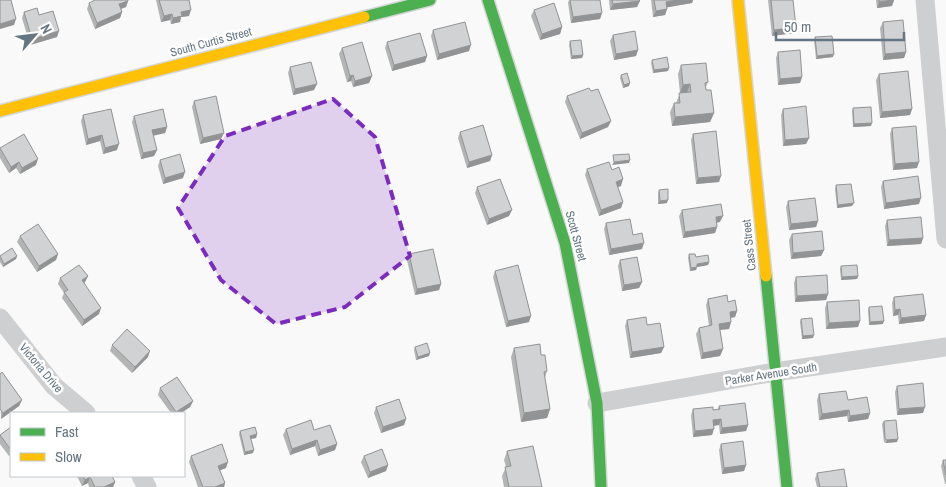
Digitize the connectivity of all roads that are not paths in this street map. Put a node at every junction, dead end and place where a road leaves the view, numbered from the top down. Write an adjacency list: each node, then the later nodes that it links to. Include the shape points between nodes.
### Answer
1 (430, 0): 5 (street, South Curtis Street)
2 (488, 0): 10 (street, Scott Street, via 565,243)
3 (738, 0): 9 (street, Cass Street)
4 (925, 0): 6 (street)
5 (0, 111)
6 (946, 238)
7 (0, 318): 11 (street, Victoria Drive, via 54,386)
8 (946, 347): 9 (street, Parker Avenue South)
9 (775, 372): 10 (street, Parker Avenue South); 13 (street, Cass Street)
10 (597, 403): 12 (street, Scott Street)
11 (85, 412)
12 (601, 487)
13 (787, 487)

